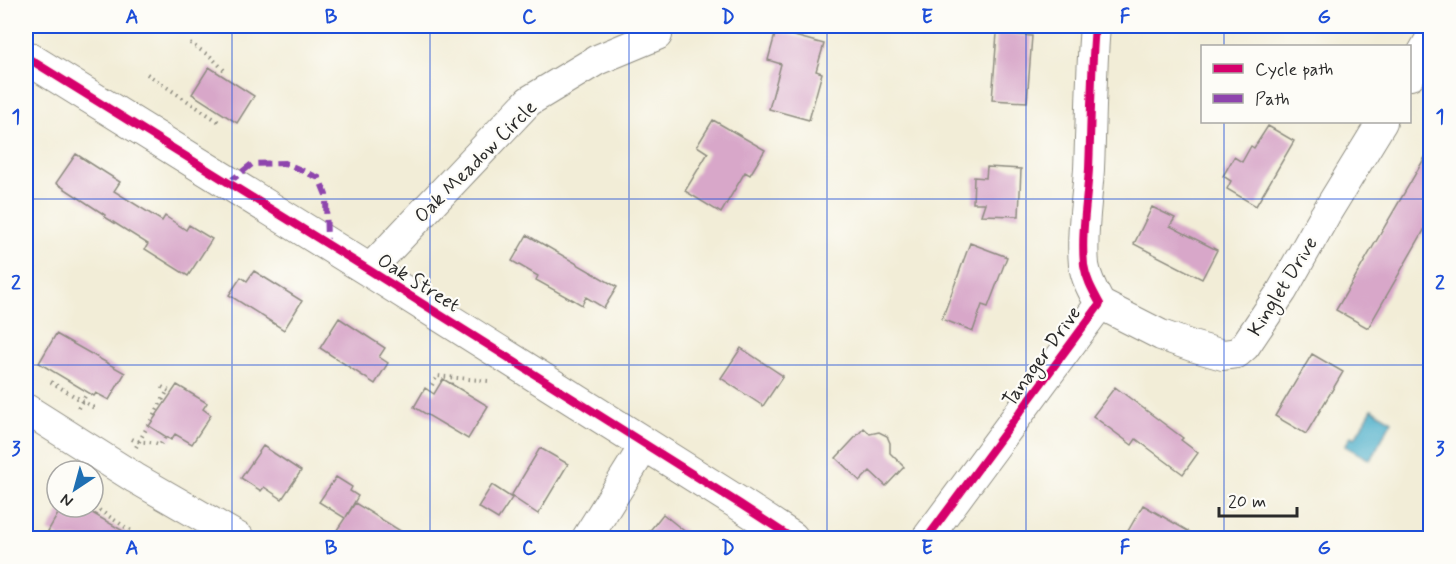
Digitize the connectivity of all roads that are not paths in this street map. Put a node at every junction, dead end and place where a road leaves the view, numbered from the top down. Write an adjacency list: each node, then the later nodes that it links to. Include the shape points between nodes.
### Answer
1 (1095, 26): 8 (street, Tanager Drive, via 1084,264)
2 (657, 35): 7 (street, Oak Meadow Circle, via 597,60 530,101)
3 (1431, 40): 5 (street)
4 (26, 57): 7 (street, Oak Street)
5 (1411, 73)
6 (1381, 123): 8 (street, Kinglet Drive, via 1282,291 1237,353 1223,355 1192,346)
7 (369, 270): 10 (street, Oak Street)
8 (1100, 304): 14 (street, Tanager Drive)
9 (26, 409): 11 (street)
10 (645, 445): 12 (street); 13 (street, Oak Street)
11 (240, 538)
12 (587, 538)
13 (792, 538)
14 (927, 538)

